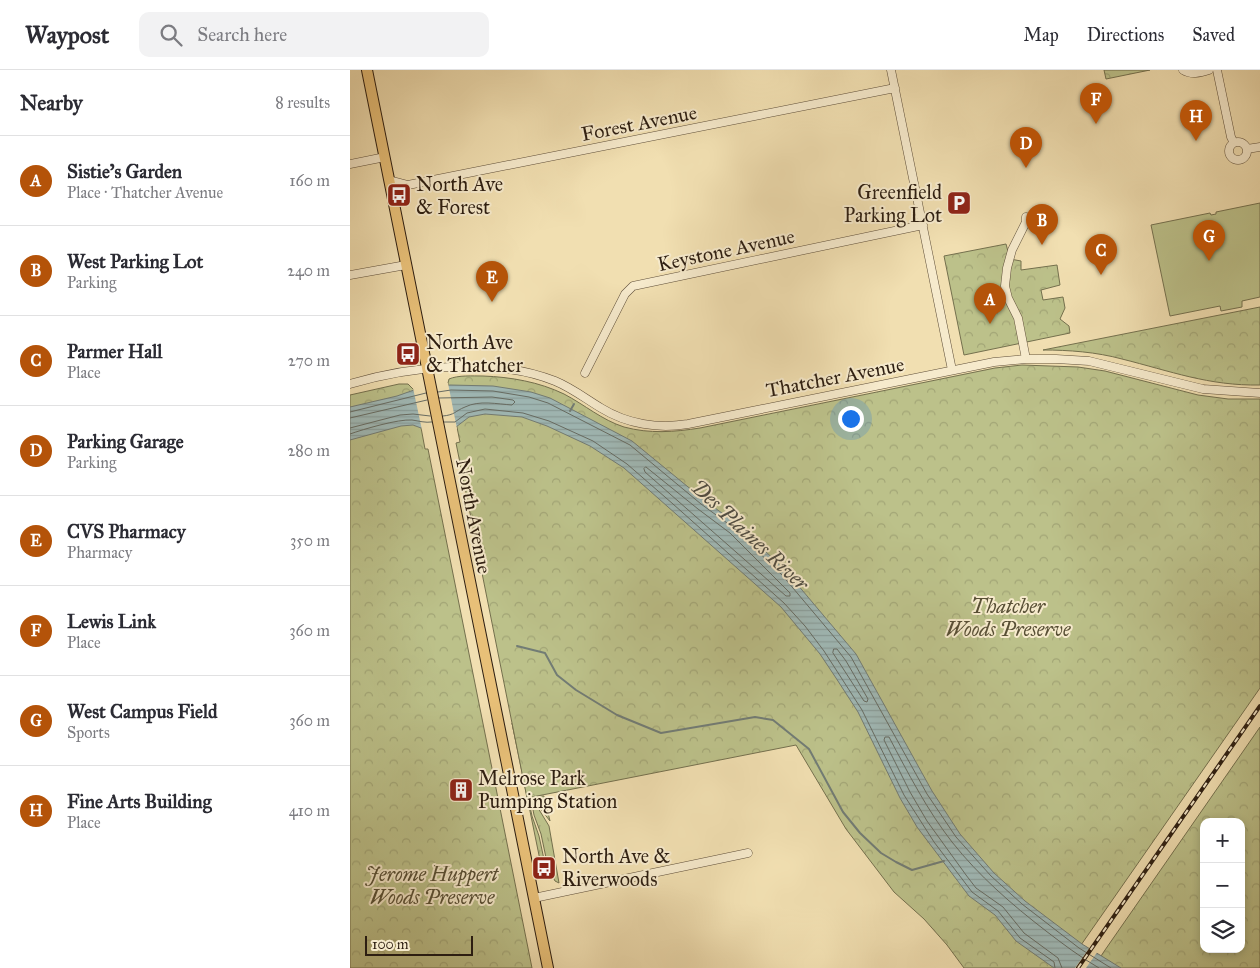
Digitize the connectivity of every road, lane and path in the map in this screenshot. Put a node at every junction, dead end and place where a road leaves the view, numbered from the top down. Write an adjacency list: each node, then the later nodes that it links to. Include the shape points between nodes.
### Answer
1 (367, 70): 10 (main road, North Avenue)
2 (891, 70): 6 (street)
3 (1183, 70): 4 (street, via 1187,73)
4 (1209, 70)
5 (1217, 70): 7 (street)
6 (895, 88): 12 (street, Forest Avenue, via 408,186); 14 (street)
7 (1234, 143): 9 (street, via 1242,143); 9 (street, via 1229,150 1234,159 1242,159)
8 (1260, 147): 9 (street)
9 (1247, 150)
10 (385, 157): 11 (street); 12 (main road, North Avenue)
11 (350, 164)
12 (390, 180): 15 (main road, North Avenue)
13 (1026, 217): 17 (street, via 1012,250 1006,286 1018,318)
14 (923, 226): 19 (street); 20 (street, Keystone Avenue, via 633,286 625,294)
15 (406, 265): 16 (street); 18 (main road, North Avenue)
16 (350, 276)
17 (1026, 359): 19 (street, Thatcher Avenue); 22 (street, Thatcher Avenue, via 1089,361 1188,386)
18 (426, 370): 19 (street, Thatcher Avenue, via 483,366 532,373 568,387 613,415 655,426 688,424); 21 (street, Thatcher Avenue); 24 (main road, North Avenue)
19 (952, 370)
20 (585, 373)
21 (350, 384)
22 (1260, 393)
23 (748, 853): 24 (street)
24 (534, 898): 25 (main road, North Avenue)
25 (548, 968)

